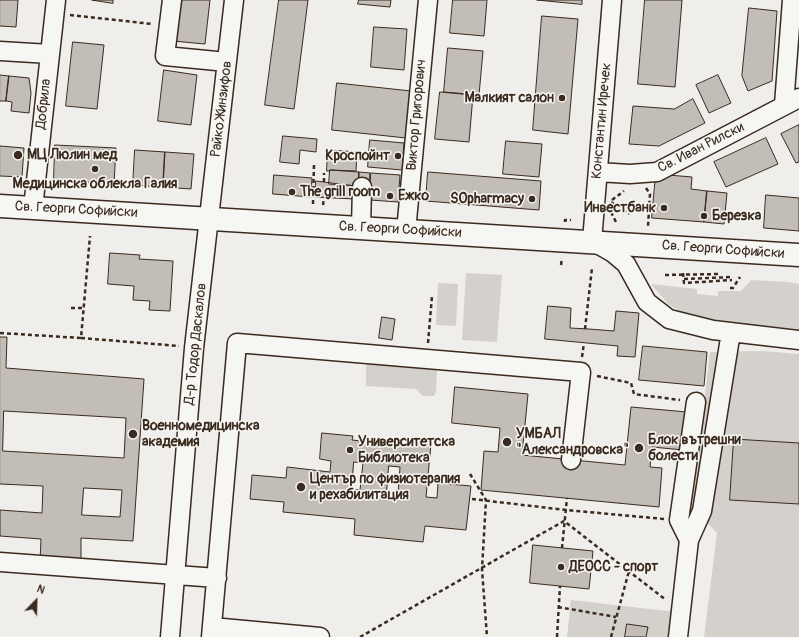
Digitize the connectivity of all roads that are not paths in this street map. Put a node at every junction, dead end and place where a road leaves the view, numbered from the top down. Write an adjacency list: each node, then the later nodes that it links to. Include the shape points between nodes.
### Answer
1 (172, 0): 9 (street, via 165,56)
2 (234, 0): 9 (street, Райко Жинзифов)
3 (428, 0): 17 (street, Виктор Григорович)
4 (612, 0): 11 (street, Константин Иречек)
5 (792, 0): 10 (street)
6 (55, 7): 8 (street, Добрила)
7 (0, 51): 8 (street)
8 (50, 54): 14 (street, Добрила)
9 (227, 62): 15 (street, Райко Жинзифов)
10 (792, 102): 11 (street, Св. Иван Рилски, via 657,172)
11 (598, 172): 18 (street, Константин Иречек)
12 (362, 187): 16 (street)
13 (0, 206): 14 (main road, Св. Георги Софийски)
14 (33, 208): 15 (main road, Св. Георги Софийски)
15 (209, 218): 16 (main road, Св. Георги Софийски); 26 (street, Д-р Тодор Даскалов, via 194,348)
16 (361, 228): 17 (main road, Св. Георги Софийски)
17 (406, 231): 18 (main road, Св. Георги Софийски)
18 (592, 241): 19 (main road, Св. Георги Софийски); 20 (street, via 614,253 626,264 647,302 669,319)
19 (799, 255)
20 (731, 332): 21 (street); 24 (street, via 702,511)
21 (799, 340)
22 (696, 402): 24 (street, via 679,520)
23 (571, 460): 27 (street, via 581,372 237,343)
24 (689, 540): 31 (street)
25 (0, 562): 26 (street)
26 (175, 578): 27 (street); 29 (street, Д-р Тодор Даскалов)
27 (217, 578): 28 (street)
28 (212, 632): 30 (street)
29 (170, 637)
30 (320, 637)
31 (678, 637)

